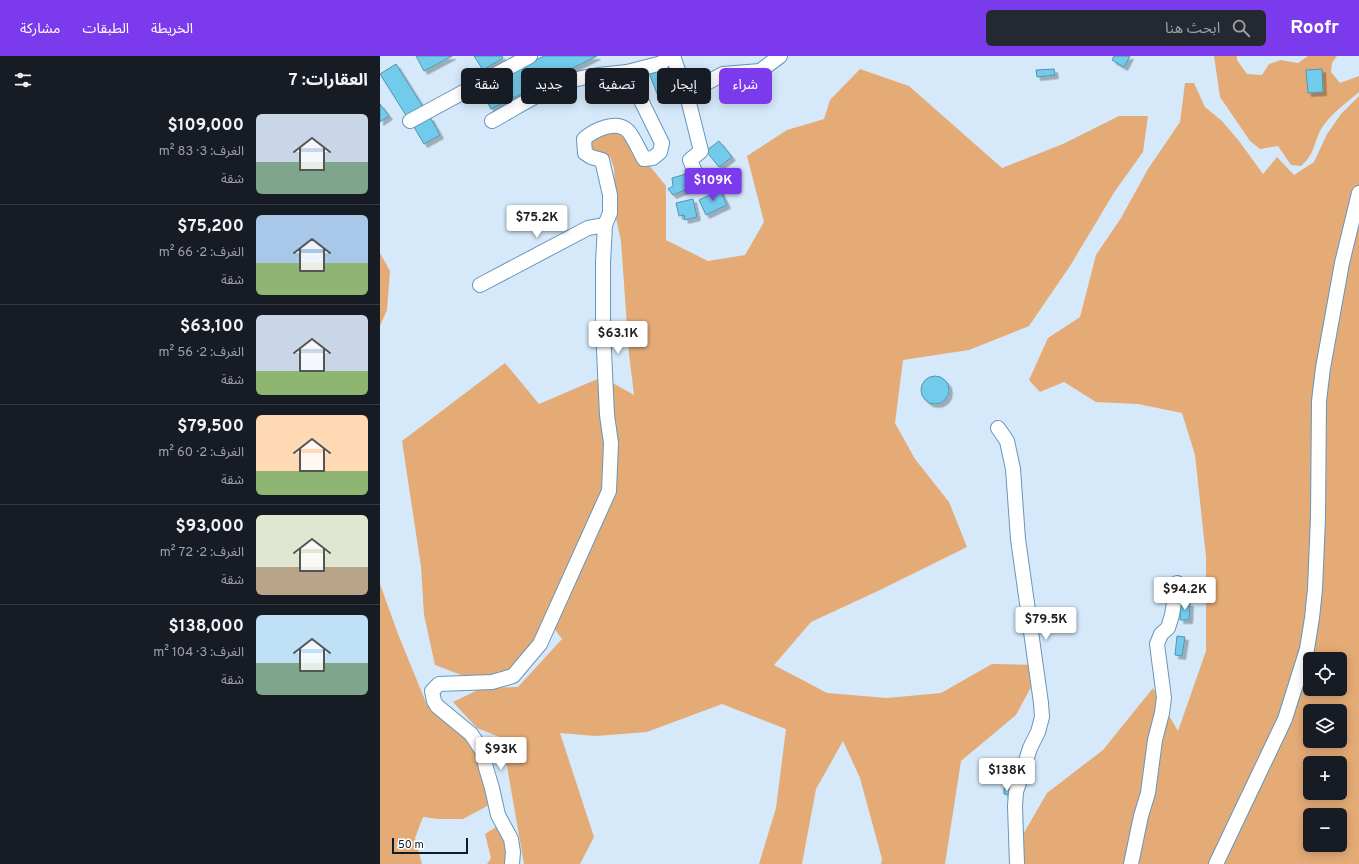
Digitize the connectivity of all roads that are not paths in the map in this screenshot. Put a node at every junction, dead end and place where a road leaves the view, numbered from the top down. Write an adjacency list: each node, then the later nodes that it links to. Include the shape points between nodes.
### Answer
1 (530, 56): 5 (street)
2 (668, 56): 6 (street, via 662,63)
3 (673, 56): 7 (street)
4 (780, 56): 9 (street, via 760,70 723,74)
5 (510, 61): 12 (street)
6 (643, 68)
7 (677, 68)
8 (585, 78): 13 (street, via 565,83 542,93)
9 (711, 80)
10 (643, 104): 16 (street, via 662,143 660,152 653,158 644,159 628,131 619,126 610,126 584,139 585,153 602,160 610,195 610,213)
11 (689, 104): 14 (street, via 701,151 690,160)
12 (410, 120)
13 (492, 121)
14 (700, 184)
15 (1359, 193): 23 (street, via 1342,263 1319,402 1315,589 1307,649 1285,719)
16 (605, 225): 17 (street, via 588,228); 20 (street, via 603,322 607,416 611,443 609,491 540,644 513,676 492,682 439,684 432,691 437,706 471,734 483,752 498,815 511,839)
17 (480, 285)
18 (998, 428): 21 (street, via 1007,441 1013,469 1018,539 1042,718 1016,792)
19 (1177, 583): 22 (street, via 1168,628 1161,634 1157,644 1164,698 1148,793)
20 (512, 864)
21 (1017, 864)
22 (1131, 864)
23 (1216, 864)

